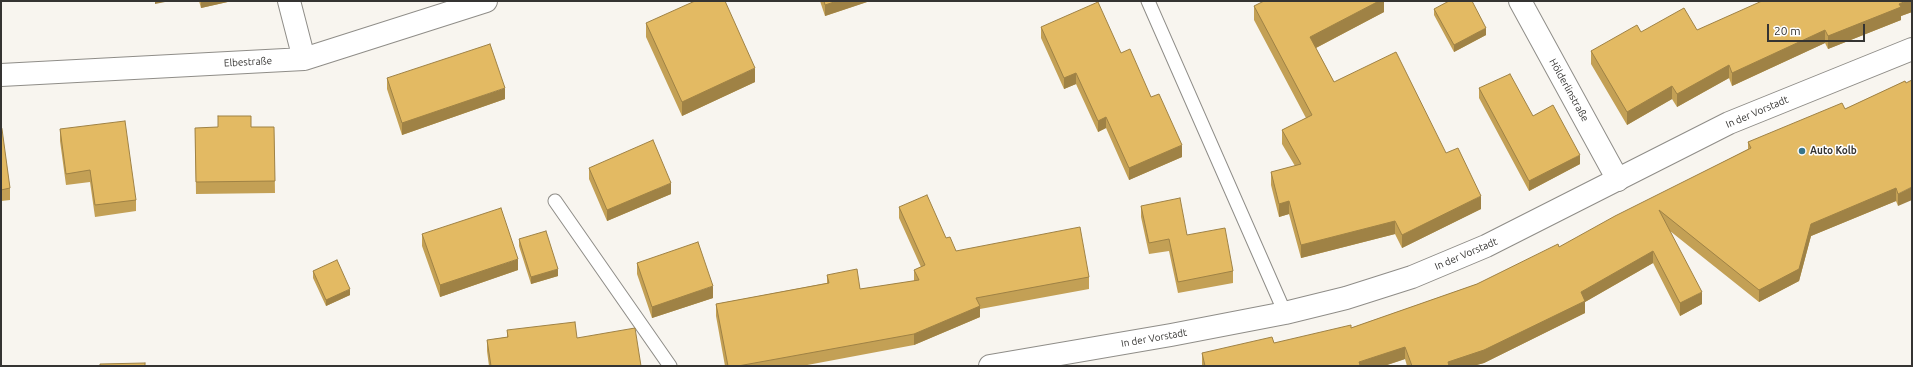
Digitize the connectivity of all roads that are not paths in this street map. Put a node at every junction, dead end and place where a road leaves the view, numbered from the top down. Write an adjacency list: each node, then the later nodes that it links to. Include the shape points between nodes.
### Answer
1 (289, 1): 6 (street)
2 (486, 1): 6 (street, Elbestraße)
3 (1148, 1): 10 (lane)
4 (1520, 1): 8 (street, Hölderlinstraße)
5 (1912, 49): 8 (street, In der Vorstadt, via 1729,123)
6 (304, 59): 7 (street, Elbestraße)
7 (1, 75)
8 (1618, 180): 10 (street, In der Vorstadt, via 1486,246 1412,277)
9 (555, 202): 11 (lane)
10 (1285, 314): 12 (street, In der Vorstadt)
11 (670, 366)
12 (990, 366)

